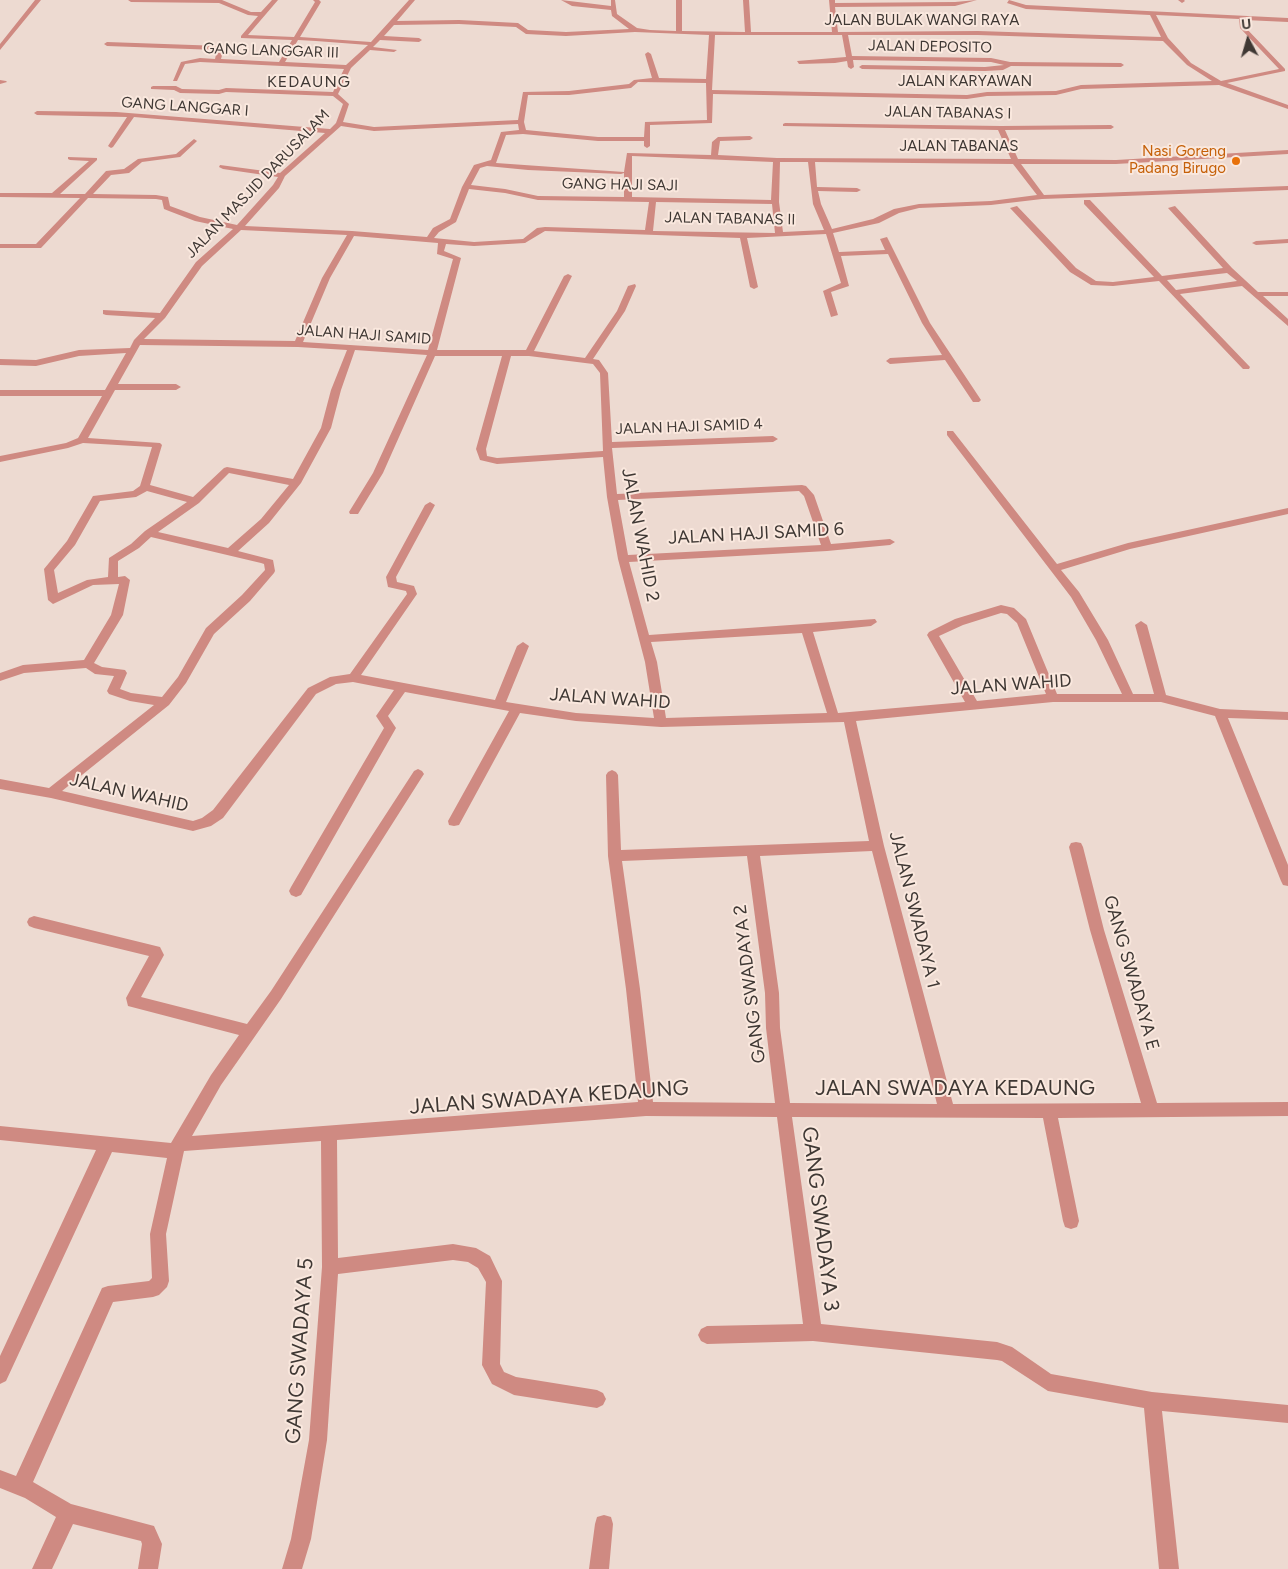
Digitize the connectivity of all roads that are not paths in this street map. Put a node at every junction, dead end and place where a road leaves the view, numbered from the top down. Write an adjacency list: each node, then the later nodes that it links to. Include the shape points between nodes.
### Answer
1 (38, 0): 31 (street)
2 (131, 0): 14 (street, via 220,1 250,14)
3 (275, 0): 14 (street)
4 (316, 0): 26 (street, via 318,2)
5 (412, 0): 18 (street, JALAN MASJID DARUSALAM)
6 (564, 0): 13 (street, via 572,4)
7 (613, 0): 13 (street)
8 (679, 0): 20 (street)
9 (746, 0): 22 (street)
10 (974, 0): 12 (street, via 955,4)
11 (1008, 2): 15 (street)
12 (832, 3): 23 (street)
13 (612, 8): 19 (street, via 614,15)
14 (263, 14): 26 (street, via 242,37)
15 (1152, 14): 16 (street); 27 (street)
16 (1242, 18): 17 (street); 43 (street, via 1242,27)
17 (1288, 20)
18 (393, 23): 19 (street, JALAN BULAK WANGI RAYA, via 518,25 526,32 566,34); 25 (street, JALAN MASJID DARUSALAM)
19 (635, 30): 20 (street, JALAN BULAK WANGI RAYA)
20 (680, 32): 21 (street, JALAN BULAK WANGI RAYA)
21 (712, 33): 22 (street, JALAN BULAK WANGI RAYA); 46 (street)
22 (748, 33): 23 (street, JALAN BULAK WANGI RAYA)
23 (835, 33): 24 (street, JALAN BULAK WANGI RAYA)
24 (845, 33): 27 (street, JALAN BULAK WANGI RAYA, via 987,33); 34 (street, JALAN DEPOSITO)
25 (380, 38): 28 (street); 30 (street, JALAN MASJID DARUSALAM)
26 (295, 39): 30 (street); 38 (street)
27 (1165, 39): 47 (street, via 1189,64)
28 (419, 40)
29 (107, 44): 35 (street, via 221,48)
30 (370, 46): 32 (street); 41 (street, JALAN MASJID DARUSALAM)
31 (0, 48)
32 (394, 50)
33 (648, 54): 45 (street)
34 (850, 58): 36 (street, JALAN DEPOSITO); 39 (street, JALAN DEPOSITO, via 985,60); 42 (street, JALAN DEPOSITO)
35 (217, 61): 38 (street, GANG LANGGAR III); 44 (street, GANG LANGGAR III, via 183,63)
36 (835, 61): 37 (street, JALAN DEPOSITO); 42 (street, JALAN DEPOSITO)
37 (799, 62)
38 (281, 63): 41 (street, GANG LANGGAR III)
39 (1010, 64): 40 (street, JALAN DEPOSITO); 42 (street, JALAN DEPOSITO, via 994,69)
40 (1120, 65)
41 (348, 66): 50 (street, JALAN MASJID DARUSALAM)
42 (851, 67)
43 (1285, 71): 47 (street)
44 (175, 80)
45 (656, 80): 46 (street); 54 (street, via 639,80 631,86 569,93 525,93)
46 (709, 81): 49 (street)
47 (1220, 83): 49 (street, JALAN KARYAWAN, via 1081,87 1056,93 992,93 967,97); 51 (street)
48 (153, 88): 50 (street)
49 (709, 92): 62 (street, via 710,122 647,124)
50 (335, 94): 55 (street, JALAN MASJID DARUSALAM, via 346,104)
51 (1288, 107)
52 (37, 113): 53 (street, GANG LANGGAR I)
53 (132, 115): 59 (street, GANG LANGGAR I, via 249,121); 64 (street)
54 (521, 122): 55 (street, via 374,129); 60 (street)
55 (339, 124): 59 (street, JALAN MASJID DARUSALAM)
56 (785, 125): 58 (street, JALAN TABANAS I)
57 (1111, 127): 58 (street, JALAN TABANAS I)
58 (1001, 128): 71 (street)
59 (331, 131): 75 (street, JALAN MASJID DARUSALAM)
60 (523, 132): 62 (street, via 598,139); 72 (street, via 503,133 494,161)
61 (750, 138): 67 (street, via 718,139)
62 (646, 139): 66 (street)
63 (194, 141): 82 (street, via 174,158 140,160 126,170 108,173)
64 (112, 146)
65 (1288, 152): 71 (street, JALAN TABANAS, via 1132,162)
66 (648, 154): 67 (street, JALAN TABANAS); 84 (street, JALAN TABANAS, via 629,154)
67 (714, 157): 69 (street, JALAN TABANAS)
68 (70, 158): 80 (street, via 96,159)
69 (777, 160): 70 (street, JALAN TABANAS); 86 (street)
70 (811, 160): 71 (street, JALAN TABANAS); 78 (street)
71 (1016, 162): 83 (street)
72 (488, 164): 74 (street); 76 (street, via 477,167)
73 (222, 167): 75 (street)
74 (620, 172)
75 (282, 175): 90 (street, JALAN MASJID DARUSALAM)
76 (466, 187): 84 (street, GANG HAJI SAJI, via 538,198); 97 (street, via 453,220 436,230)
77 (1288, 188): 83 (street, JALAN TABANAS II)
78 (814, 189): 79 (street); 92 (street)
79 (858, 190)
80 (55, 194): 81 (street, JALAN TABANAS II); 82 (street, JALAN TABANAS II)
81 (0, 195)
82 (86, 195): 90 (street, JALAN TABANAS II, via 156,197 165,199 167,207 172,209); 101 (street, via 38,246)
83 (1042, 197): 92 (street, JALAN TABANAS II, via 919,206)
84 (628, 199): 85 (street, GANG HAJI SAJI)
85 (653, 200): 86 (street, GANG HAJI SAJI); 91 (street)
86 (775, 202): 94 (street)
87 (1087, 202): 106 (street)
88 (1014, 208): 106 (street, via 1073,270 1089,281 1113,284)
89 (1172, 208): 104 (street)
90 (239, 228): 93 (street, JALAN TABANAS II); 115 (street, JALAN MASJID DARUSALAM, via 199,264)
91 (649, 231): 95 (street, JALAN TABANAS II); 99 (street, JALAN TABANAS II, via 545,229 515,243)
92 (829, 232): 94 (street, JALAN TABANAS II); 103 (street)
93 (352, 233): 97 (street, JALAN TABANAS II); 117 (street, via 326,278)
94 (779, 235): 95 (street, JALAN TABANAS II)
95 (743, 236): 109 (street)
96 (884, 239): 102 (street)
97 (428, 241): 99 (street, JALAN TABANAS II)
98 (1288, 241): 100 (street)
99 (442, 242): 120 (street, via 440,252 457,258)
100 (1256, 243)
101 (0, 246)
102 (890, 252): 103 (street); 123 (street, via 926,323)
103 (836, 254): 114 (street, via 845,286 827,291)
104 (1229, 270): 106 (street); 107 (street)
105 (568, 276): 122 (street)
106 (1161, 278): 110 (street)
107 (1244, 282): 110 (street); 111 (street)
108 (632, 286): 124 (street, via 621,311)
109 (754, 287)
110 (1176, 292): 127 (street)
111 (1256, 294): 112 (street); 116 (street)
112 (1288, 294)
113 (106, 312): 115 (street)
114 (834, 315)
115 (162, 316): 118 (street, JALAN MASJID DARUSALAM)
116 (1288, 323)
117 (298, 344): 118 (street, JALAN HAJI SAMID); 119 (street, JALAN HAJI SAMID)
118 (135, 346): 126 (street, JALAN HAJI SAMID, via 36,363); 129 (street, JALAN MASJID DARUSALAM)
119 (352, 348): 120 (street, JALAN HAJI SAMID); 137 (street, via 326,428)
120 (432, 353): 121 (street, JALAN HAJI SAMID); 143 (street, via 378,473)
121 (507, 353): 122 (street, JALAN HAJI SAMID); 135 (street, JALAN HAJI SAMID 4, via 482,448 483,458 497,461)
122 (529, 353): 124 (street, JALAN HAJI SAMID)
123 (948, 356): 125 (street); 131 (street)
124 (588, 360): 135 (street, JALAN WAHID 2, via 601,366 604,373)
125 (890, 361)
126 (0, 362)
127 (1246, 367)
128 (176, 387): 129 (street)
129 (111, 390): 130 (street); 134 (street, JALAN MASJID DARUSALAM)
130 (0, 393)
131 (976, 400)
132 (950, 433): 149 (street)
133 (773, 439): 135 (street, JALAN HAJI SAMID 4)
134 (82, 440): 136 (street, via 68,446); 138 (street, via 158,445)
135 (607, 450): 139 (street, JALAN WAHID 2)
136 (0, 459)
137 (296, 483): 140 (street, via 227,470); 147 (street, via 265,521)
138 (145, 487): 140 (street); 150 (street, via 136,494 97,498 70,543 49,569 53,600 91,582)
139 (612, 498): 146 (street, via 805,489); 148 (street, JALAN WAHID 2)
140 (195, 501): 144 (street)
141 (430, 505): 158 (street, via 391,577 392,584 410,589 412,594)
142 (1288, 511): 149 (street, via 1128,546)
143 (354, 512)
144 (149, 533): 147 (street); 150 (street, via 113,560)
145 (890, 542): 146 (street, JALAN HAJI SAMID 6)
146 (827, 548): 148 (street, JALAN HAJI SAMID 6)
147 (230, 552): 163 (street, via 268,561 270,571 210,631 182,680)
148 (623, 559): 154 (street, JALAN WAHID 2)
149 (1056, 568): 160 (street, via 1102,640)
150 (112, 581): 156 (street, via 125,580 117,615)
151 (871, 622): 153 (street)
152 (1141, 625): 162 (street)
153 (806, 629): 154 (street); 170 (street)
154 (645, 639): 171 (street, JALAN WAHID 2)
155 (523, 646): 164 (street)
156 (88, 664): 157 (street, via 23,669); 163 (street, via 98,671 121,673 113,691)
157 (0, 677)
158 (353, 678): 159 (street, JALAN WAHID); 175 (street, JALAN WAHID, via 334,680 312,691 218,814 206,822 193,826)
159 (402, 687): 164 (street, JALAN WAHID); 182 (street, via 382,716 390,728)
160 (1129, 697): 161 (street, JALAN WAHID); 162 (street, JALAN WAHID)
161 (1053, 698): 165 (street, JALAN WAHID); 165 (street, via 1022,622 1010,611 1002,609 959,622 933,635)
162 (1161, 698): 167 (street, JALAN WAHID)
163 (165, 702): 175 (street)
164 (499, 705): 166 (street, JALAN WAHID)
165 (973, 705): 169 (street, JALAN WAHID)
166 (517, 708): 171 (street, JALAN WAHID, via 576,717); 176 (street)
167 (1220, 713): 168 (street, JALAN WAHID); 181 (street)
168 (1288, 716)
169 (849, 717): 170 (street, JALAN WAHID); 177 (street, JALAN SWADAYA 1)
170 (834, 718): 171 (street, JALAN WAHID)
171 (661, 723)
172 (418, 774): 184 (street)
173 (612, 775): 180 (street)
174 (1, 785): 175 (street, JALAN WAHID)
175 (52, 793)
176 (454, 821)
177 (877, 846): 179 (street); 189 (street, JALAN SWADAYA 1)
178 (1076, 847): 187 (street, GANG SWADAYA E, via 1097,930)
179 (753, 852): 180 (street); 188 (street, GANG SWADAYA 2)
180 (615, 856): 185 (street)
181 (1288, 881)
182 (296, 891)
183 (34, 922): 184 (street, via 155,951 157,956 133,1002)
184 (250, 1031): 194 (street, via 216,1080)
185 (646, 1109): 188 (street, JALAN SWADAYA KEDAUNG); 192 (street, JALAN SWADAYA KEDAUNG)
186 (1288, 1109): 187 (street, JALAN SWADAYA KEDAUNG)
187 (1152, 1110): 190 (street, JALAN SWADAYA KEDAUNG)
188 (785, 1111): 189 (street, JALAN SWADAYA KEDAUNG); 197 (street, GANG SWADAYA 3)
189 (946, 1111): 190 (street, JALAN SWADAYA KEDAUNG)
190 (1049, 1111): 195 (street)
191 (0, 1133): 193 (street, JALAN SWADAYA KEDAUNG)
192 (329, 1134): 194 (street, JALAN SWADAYA KEDAUNG); 196 (street, GANG SWADAYA 5)
193 (107, 1145): 194 (street, JALAN SWADAYA KEDAUNG); 199 (street)
194 (177, 1148): 204 (street, via 158,1234 161,1281 153,1289 108,1294)
195 (1071, 1221)
196 (330, 1267): 200 (street, via 453,1252 470,1254 484,1262 494,1281 491,1365 498,1378 514,1386); 209 (street, GANG SWADAYA 5, via 318,1440 301,1538)
197 (813, 1332): 198 (street); 201 (street, via 1006,1353 1048,1382)
198 (707, 1335)
199 (0, 1375)
200 (597, 1399)
201 (1152, 1401): 202 (street); 211 (street)
202 (1288, 1414)
203 (0, 1479): 204 (street)
204 (21, 1487): 205 (street)
205 (68, 1513): 207 (street); 208 (street, via 147,1533 152,1544)
206 (604, 1524): 210 (street)
207 (42, 1569)
208 (148, 1569)
209 (292, 1569)
210 (599, 1569)
211 (1168, 1569)

